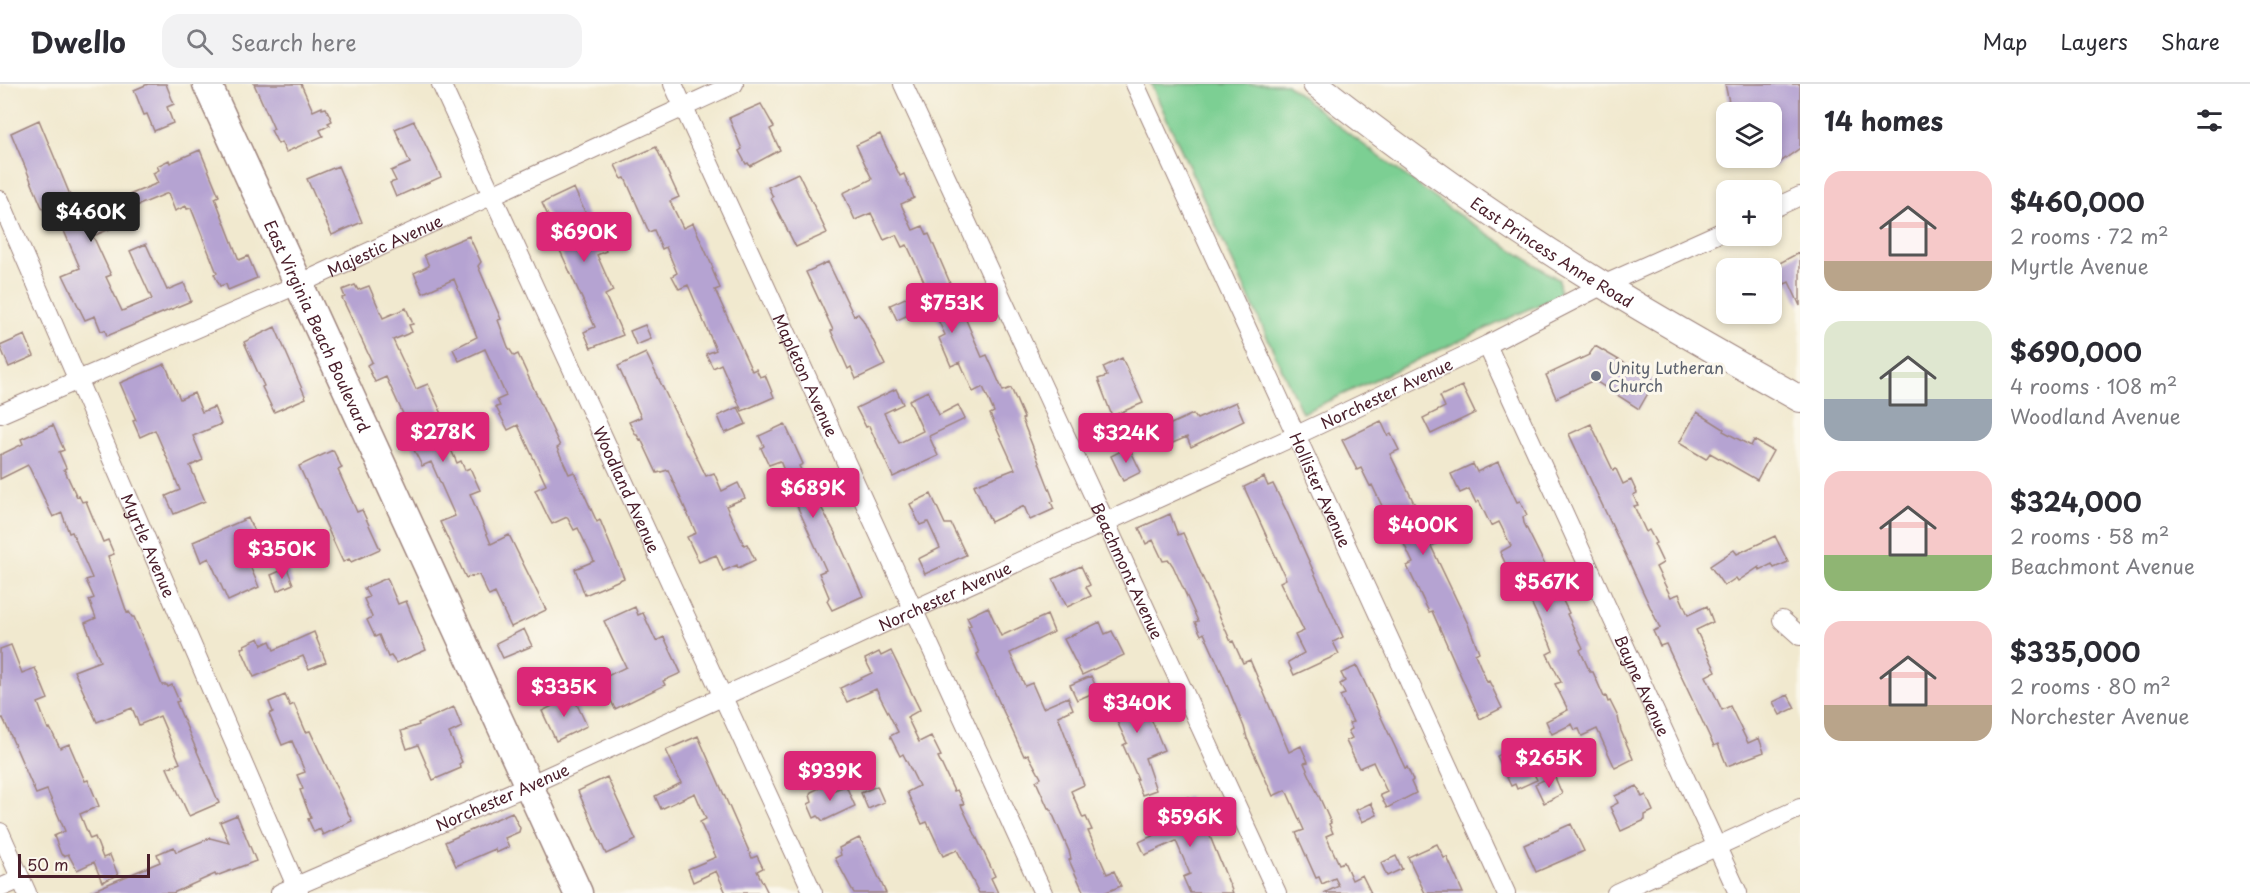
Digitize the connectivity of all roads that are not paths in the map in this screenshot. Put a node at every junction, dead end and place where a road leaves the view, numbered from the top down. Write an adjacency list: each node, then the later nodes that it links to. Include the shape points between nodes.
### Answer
1 (207, 84): 14 (main road, East Virginia Beach Boulevard)
2 (441, 84): 9 (street, Woodland Avenue)
3 (673, 84): 8 (street, Mapleton Avenue)
4 (734, 84): 8 (street, Majestic Avenue)
5 (903, 84): 21 (street, Beachmont Avenue)
6 (1136, 84): 20 (street, Hollister Avenue)
7 (1316, 84): 15 (main road, East Princess Anne Road, via 1504,222)
8 (684, 107): 9 (street, Majestic Avenue); 22 (street, Mapleton Avenue)
9 (493, 195): 14 (street, Majestic Avenue); 25 (street, Woodland Avenue)
10 (1800, 196): 12 (street)
11 (0, 200): 17 (street, Myrtle Avenue)
12 (1782, 204)
13 (1716, 234): 15 (street, Norchester Avenue)
14 (299, 284): 17 (street, Majestic Avenue); 26 (main road, East Virginia Beach Boulevard)
15 (1603, 285): 16 (street, Norchester Avenue); 18 (main road, East Princess Anne Road)
16 (1487, 345): 20 (street, Norchester Avenue); 29 (street, Bayne Avenue)
17 (78, 380): 19 (street, Majestic Avenue); 32 (street, Myrtle Avenue)
18 (1800, 399)
19 (0, 414)
20 (1297, 435): 21 (street, Norchester Avenue); 37 (street, Hollister Avenue)
21 (1105, 521): 22 (street, Norchester Avenue); 36 (street, Beachmont Avenue)
22 (914, 609): 25 (street, Norchester Avenue); 35 (street, Mapleton Avenue)
23 (1782, 620): 24 (street)
24 (1800, 636)
25 (723, 697): 26 (street, Norchester Avenue); 34 (street, Woodland Avenue)
26 (529, 785): 32 (street, Norchester Avenue); 33 (main road, East Virginia Beach Boulevard)
27 (1800, 808): 29 (street)
28 (0, 832): 30 (street)
29 (1717, 847): 38 (street); 39 (street, Bayne Avenue)
30 (24, 886): 31 (street)
31 (0, 888)
32 (292, 891)
33 (578, 893)
34 (813, 893)
35 (1043, 893)
36 (1277, 893)
37 (1506, 893)
38 (1616, 893)
39 (1738, 893)

